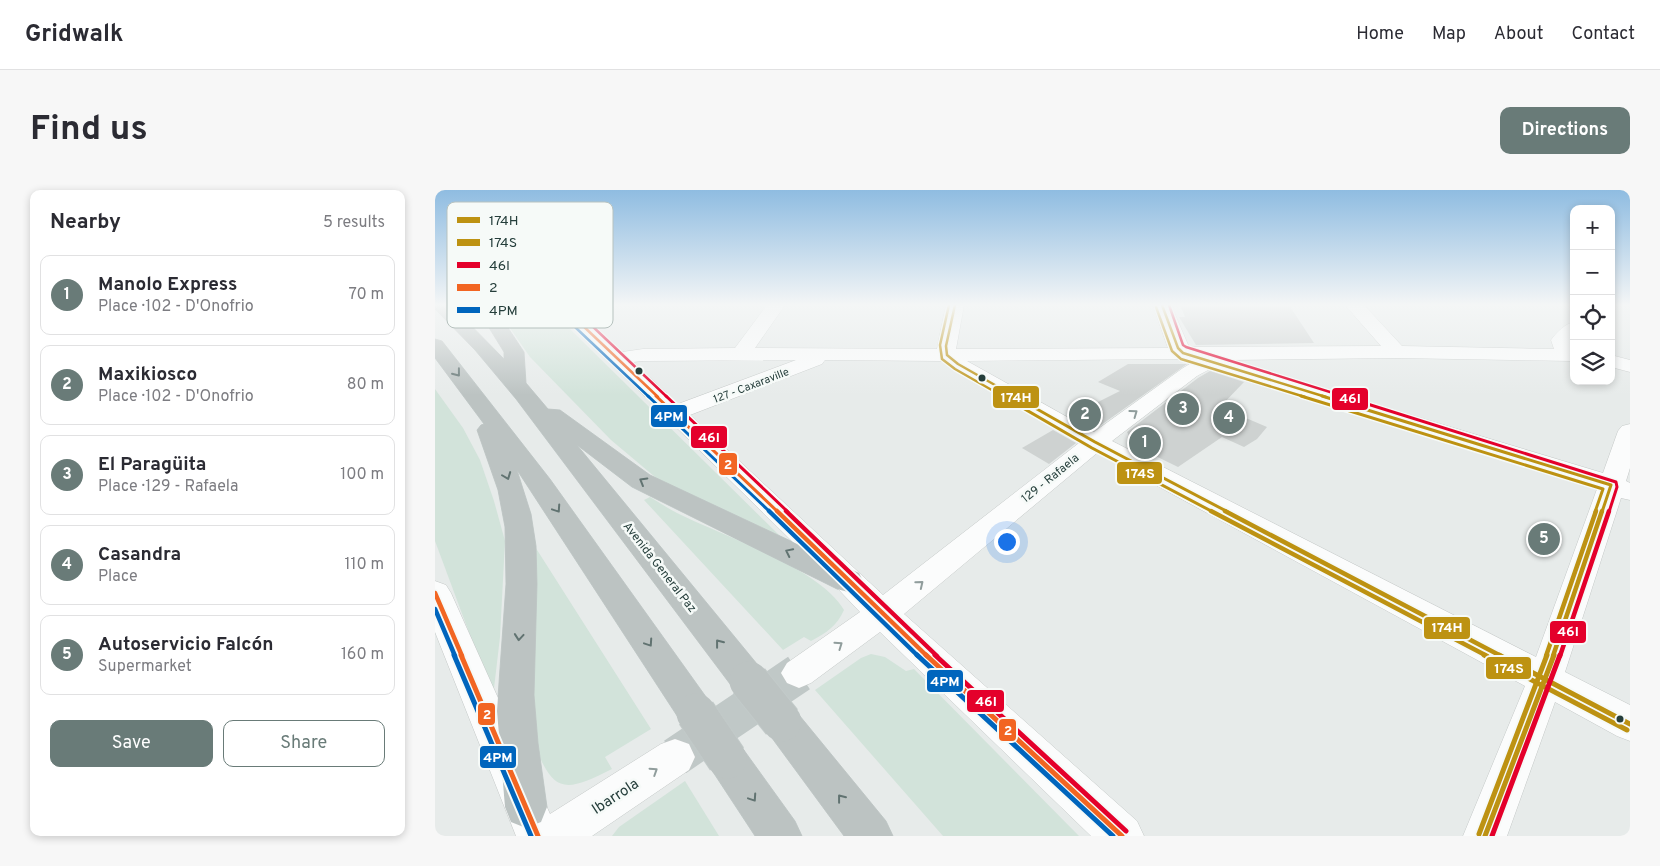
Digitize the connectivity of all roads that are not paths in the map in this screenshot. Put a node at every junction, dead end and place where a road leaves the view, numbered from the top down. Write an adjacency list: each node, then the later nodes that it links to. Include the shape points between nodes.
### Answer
1 (471, 335): 22 (highway, Avenida General Paz)
2 (503, 335): 22 (highway, via 514,352)
3 (593, 335): 18 (street)
4 (754, 335): 12 (street)
5 (948, 335): 14 (street)
6 (1174, 335): 11 (street)
7 (1382, 335): 10 (street)
8 (1566, 335): 15 (street, via 1561,340)
9 (436, 346): 23 (highway, one-way to 23)
10 (1397, 352): 15 (street); 19 (street)
11 (1183, 353): 14 (street); 19 (street)
12 (741, 354): 13 (street); 18 (street)
13 (825, 355): 14 (street); 24 (street, 127 - Caxaraville)
14 (947, 355): 26 (street)
15 (1569, 355)
16 (1615, 355): 17 (street)
17 (1630, 355)
18 (617, 358): 24 (street)
19 (1218, 358): 26 (street, 129 - Rafaela, one-way to 19, via 1190,372); 27 (street)
20 (1615, 361): 21 (street)
21 (1630, 366)
22 (519, 390): 28 (highway, one-way to 22, via 641,481); 38 (highway, Avenida General Paz, one-way to 22, bridge)
23 (477, 398): 35 (highway, one-way to 35, via 511,486 519,528 523,571 516,680 517,728); 37 (highway, one-way to 37, bridge, via 541,486)
24 (675, 413): 28 (street)
25 (1630, 431): 27 (street)
26 (1095, 442): 30 (street, 129 - Rafaela, one-way to 26); 32 (street)
27 (1621, 489): 32 (street)
28 (848, 581): 30 (street)
29 (435, 594): 35 (street)
30 (882, 614): 31 (street, one-way to 30); 39 (street)
31 (799, 673)
32 (1545, 680): 33 (street); 40 (street)
33 (1630, 724)
34 (675, 757): 36 (street, Ibarrola, one-way to 34)
35 (532, 821)
36 (554, 836)
37 (779, 836)
38 (871, 836)
39 (1122, 836)
40 (1485, 836)

